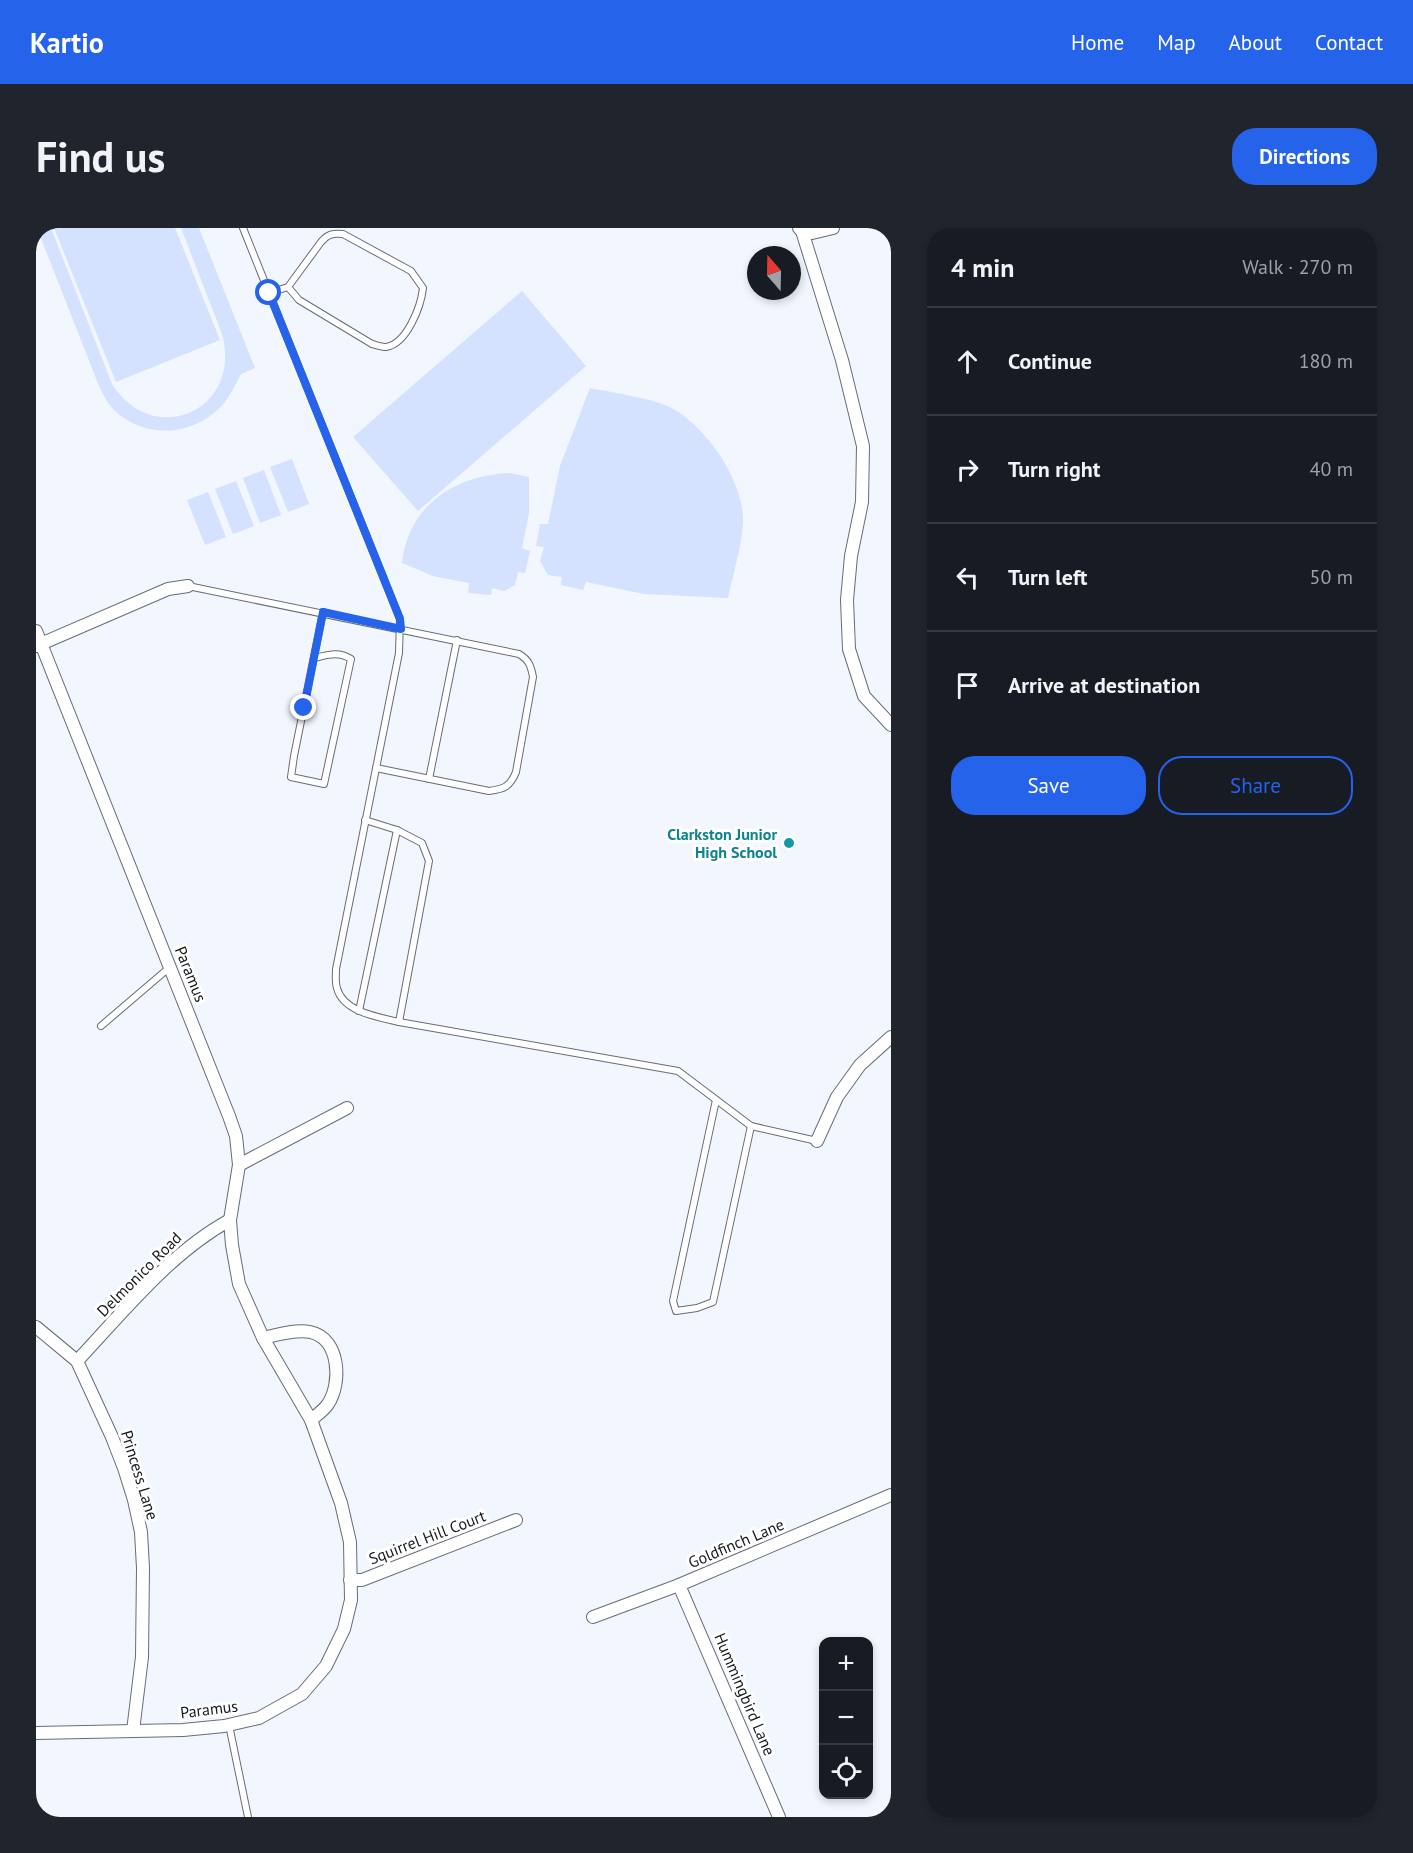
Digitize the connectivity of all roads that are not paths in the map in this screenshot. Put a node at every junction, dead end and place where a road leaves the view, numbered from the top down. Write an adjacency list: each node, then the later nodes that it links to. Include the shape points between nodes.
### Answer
1 (243, 228): 5 (lane)
2 (833, 228): 3 (street)
3 (800, 230): 13 (street, via 842,360 862,446 862,502 847,600 849,649 864,696)
4 (288, 287): 4 (lane, via 299,300 372,344 386,347 405,334 422,302 423,288 411,271 343,234 333,233 326,236); 5 (lane)
5 (269, 293): 8 (lane)
6 (188, 585): 7 (lane); 11 (street, via 168,589)
7 (323, 612): 8 (lane); 12 (lane)
8 (401, 629): 10 (lane); 14 (lane)
9 (36, 632): 11 (street, Paramus)
10 (457, 640): 15 (lane); 15 (lane, via 519,654 531,666 533,677 516,772 512,782 489,791)
11 (38, 645): 18 (street, Paramus)
12 (314, 658): 12 (lane, via 291,777 324,784 351,659 334,653)
13 (891, 726)
14 (376, 768): 15 (lane); 16 (lane)
15 (429, 779)
16 (365, 820): 17 (lane); 19 (lane, via 336,969 336,987 342,1000)
17 (397, 830): 19 (lane); 20 (lane, via 422,843 429,861)
18 (170, 967): 21 (lane); 27 (street, Paramus, via 236,1136)
19 (359, 1011): 20 (lane)
20 (399, 1022): 23 (lane, via 678,1071)
21 (101, 1026)
22 (891, 1037): 26 (street, via 848,1081)
23 (716, 1100): 25 (lane); 25 (lane, via 673,1301 676,1311 713,1302)
24 (347, 1108): 27 (street)
25 (751, 1126): 26 (lane)
26 (816, 1141)
27 (239, 1165): 28 (street, Paramus)
28 (230, 1220): 30 (street, Paramus, via 239,1284); 31 (street, Delmonico Road, via 204,1235 151,1282)
29 (36, 1327): 31 (street, Princess Lane)
30 (263, 1338): 32 (street, Paramus); 32 (street, via 310,1332 325,1340 337,1373 334,1391 328,1405)
31 (77, 1361): 39 (street, Princess Lane, via 124,1468 141,1532 142,1657)
32 (311, 1420): 35 (street, Paramus, via 341,1503 350,1542)
33 (890, 1497): 36 (street, Goldfinch Lane)
34 (516, 1520): 35 (street, Squirrel Hill Court, via 362,1580)
35 (350, 1580): 38 (street, Paramus, via 351,1600 344,1629 326,1666 302,1694 259,1718)
36 (679, 1585): 37 (street, Goldfinch Lane); 42 (street, Hummingbird Lane)
37 (593, 1617)
38 (229, 1725): 39 (street, Paramus); 41 (lane)
39 (133, 1731): 40 (street, Paramus)
40 (36, 1733)
41 (248, 1817)
42 (779, 1817)

